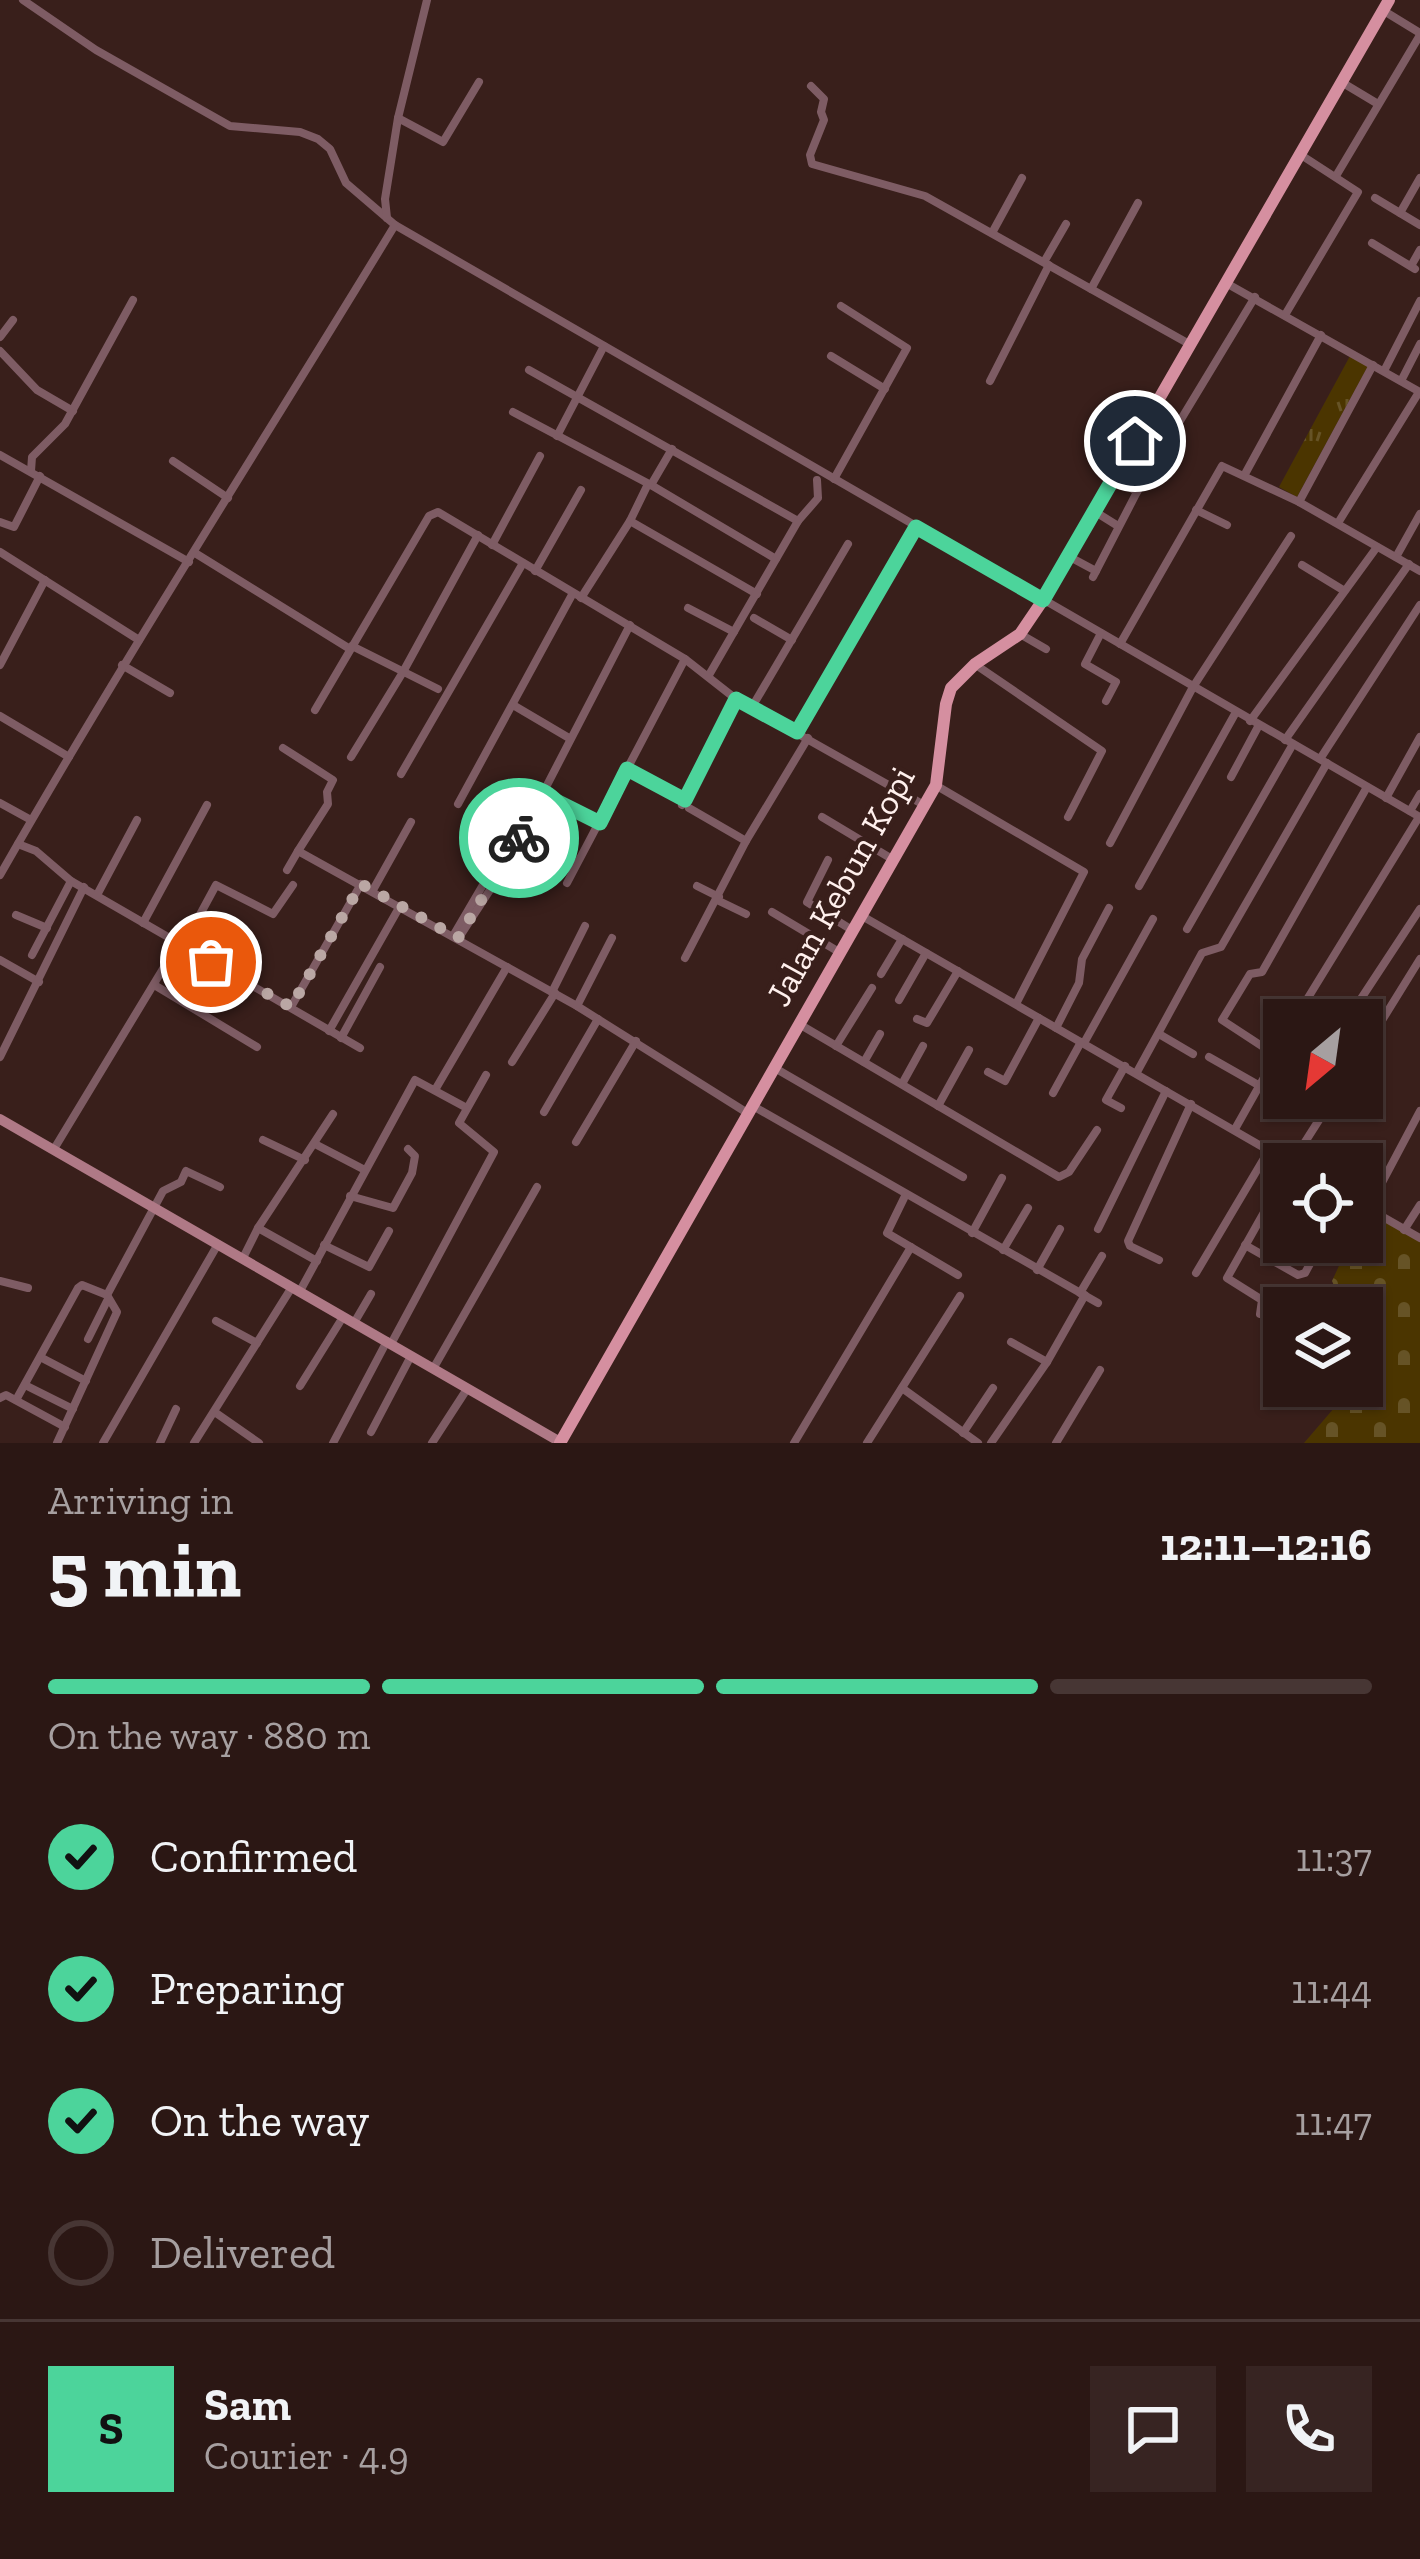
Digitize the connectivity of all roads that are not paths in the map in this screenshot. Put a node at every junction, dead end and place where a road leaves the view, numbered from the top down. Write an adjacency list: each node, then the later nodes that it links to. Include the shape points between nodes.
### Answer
1 (23, 0): 17 (street, via 230,126 318,139 346,183)
2 (427, 0): 9 (street)
3 (1386, 6): 4 (street); 6 (main road, Jalan Kebun Kopi)
4 (1420, 34): 8 (street)
5 (479, 82): 9 (street, via 441,143)
6 (1343, 83): 8 (street); 10 (main road, Jalan Kebun Kopi)
7 (812, 86): 20 (street, via 824,99 812,164 925,196)
8 (1378, 104): 11 (street)
9 (398, 118): 17 (street, via 386,199)
10 (1301, 154): 11 (street); 24 (main road, Jalan Kebun Kopi)
11 (1336, 176): 30 (street, via 1358,193)
12 (1022, 178): 20 (street)
13 (1420, 178): 16 (street)
14 (1376, 198): 16 (street)
15 (1138, 203): 25 (street)
16 (1400, 213): 19 (street)
17 (391, 222): 36 (street); 64 (street)
18 (1066, 224): 23 (street)
19 (1420, 225)
20 (992, 233): 23 (street)
21 (1372, 243): 22 (street, via 1413,268)
22 (1420, 250)
23 (1047, 264): 25 (street); 42 (street)
24 (1226, 283): 26 (street); 35 (main road, Jalan Kebun Kopi)
25 (1091, 289): 35 (street)
26 (1255, 297): 30 (street); 54 (street)
27 (133, 300): 47 (street)
28 (1420, 301): 41 (street)
29 (841, 306): 44 (street, via 907,346)
30 (1285, 315): 32 (street)
31 (13, 320): 33 (street)
32 (1321, 335): 39 (street); 56 (street)
33 (0, 337)
34 (1420, 344): 43 (street)
35 (1191, 345): 50 (main road, Jalan Kebun Kopi)
36 (604, 346): 46 (street); 59 (street)
37 (0, 351): 47 (street, via 37,390)
38 (830, 356): 44 (street)
39 (1373, 365): 41 (street); 65 (street)
40 (529, 370): 46 (street)
41 (1384, 371): 43 (street)
42 (990, 381)
43 (1401, 381): 45 (street)
44 (886, 388): 59 (street)
45 (1420, 392): 72 (street)
46 (577, 397): 49 (street); 51 (street)
47 (73, 411): 57 (street, via 32,457)
48 (513, 412): 49 (street)
49 (557, 436): 61 (street)
50 (1135, 441): 54 (street); 58 (main road, Jalan Kebun Kopi)
51 (672, 448): 61 (street); 70 (street)
52 (0, 455): 57 (street)
53 (540, 456): 78 (street)
54 (1158, 457): 63 (street)
55 (173, 461): 64 (street)
56 (1245, 473): 65 (street); 66 (street, via 1220,467)
57 (36, 474): 71 (street, via 14,527); 86 (street)
58 (1114, 476): 63 (street); 67 (main road, Jalan Kebun Kopi)
59 (834, 479): 75 (street)
60 (818, 480): 70 (street, via 818,498)
61 (650, 484): 69 (street); 85 (street)
62 (581, 490): 90 (street)
63 (1137, 492): 74 (street)
64 (228, 498): 82 (street)
65 (1299, 502): 72 (street)
66 (1196, 510): 73 (street); 106 (street)
67 (1093, 511): 74 (street); 83 (main road, Jalan Kebun Kopi)
68 (1420, 514): 84 (street)
69 (630, 521): 94 (street); 95 (street)
70 (798, 521): 85 (street)
71 (0, 522)
72 (1338, 523): 80 (street)
73 (1227, 525)
74 (1118, 526): 83 (street, via 1095,574)
75 (916, 527): 96 (street); 126 (street)
76 (478, 536): 78 (street); 107 (street, via 438,512 429,516); 113 (street)
77 (1291, 536): 115 (street)
78 (492, 544): 87 (street)
79 (848, 544): 105 (street)
80 (1378, 547): 84 (street); 93 (street)
81 (0, 552): 92 (street)
82 (195, 553): 86 (street); 107 (street)
83 (1068, 556): 96 (main road, Jalan Kebun Kopi)
84 (1396, 557): 88 (street)
85 (776, 559): 94 (street)
86 (189, 562): 104 (street)
87 (523, 563): 90 (street); 136 (street)
88 (1408, 564): 91 (street); 130 (street)
89 (1302, 566): 93 (street)
90 (536, 571): 95 (street)
91 (1420, 571)
92 (45, 580): 104 (street); 110 (street)
93 (1343, 590): 125 (street)
94 (757, 594): 101 (street)
95 (577, 596): 100 (street); 120 (street)
96 (1043, 600): 102 (street); 103 (main road, Jalan Kebun Kopi)
97 (1420, 605): 134 (street)
98 (688, 608): 101 (street)
99 (754, 619): 105 (street)
100 (630, 625): 109 (street); 128 (street)
101 (734, 632): 114 (street)
102 (1101, 633): 106 (street); 119 (street, via 1085,664 1116,682)
103 (1020, 634): 108 (street); 111 (main road, Jalan Kebun Kopi)
104 (139, 640): 112 (street)
105 (792, 640): 121 (street)
106 (1120, 644): 115 (street)
107 (351, 647): 113 (street); 122 (street)
108 (1046, 650)
109 (685, 658): 114 (street); 135 (street)
110 (0, 664)
111 (975, 664): 138 (main road, Jalan Kebun Kopi, via 951,688); 150 (street, via 1101,749)
112 (122, 665): 117 (street); 132 (street)
113 (403, 672): 116 (street); 133 (street)
114 (710, 675): 118 (street)
115 (1193, 687): 123 (street); 156 (street)
116 (438, 689)
117 (170, 693)
118 (736, 699): 121 (street); 144 (street)
119 (1106, 701)
120 (513, 705): 128 (street); 146 (street)
121 (752, 707): 126 (street)
122 (315, 710)
123 (1235, 712): 125 (street); 169 (street)
124 (0, 716): 132 (street)
125 (1255, 723): 130 (street); 137 (street)
126 (797, 732): 129 (street)
127 (1420, 737): 142 (street)
128 (569, 738): 140 (street)
129 (808, 738): 147 (street); 155 (street)
130 (1289, 742): 134 (street); 185 (street)
131 (283, 748): 158 (street, via 333,780 328,804)
132 (69, 757): 151 (street)
133 (351, 757)
134 (1323, 761): 139 (street); 219 (street, via 1221,946 1202,953)
135 (627, 769): 144 (street); 154 (street)
136 (401, 774)
137 (1232, 777)
138 (936, 785): 147 (main road, Jalan Kebun Kopi); 208 (street, via 1084,872)
139 (1367, 787): 142 (street); 226 (street, via 1262,972 1250,974 1222,1020)
140 (542, 794): 154 (street); 187 (street)
141 (1420, 794): 148 (street)
142 (1386, 798): 148 (street)
143 (0, 802): 151 (street)
144 (685, 804): 155 (street)
145 (207, 805): 182 (street)
146 (458, 805)
147 (924, 805): 161 (main road, Jalan Kebun Kopi)
148 (1416, 815): 205 (street)
149 (822, 817): 161 (street)
150 (1068, 817)
151 (31, 820): 157 (street)
152 (137, 820): 172 (street)
153 (411, 822): 171 (street)
154 (600, 823): 165 (street)
155 (746, 841): 173 (street)
156 (1110, 843)
157 (18, 844): 163 (street); 164 (street)
158 (298, 850): 162 (street); 166 (street)
159 (497, 860): 187 (street)
160 (828, 860): 186 (street, via 807,902)
161 (892, 860): 180 (main road, Jalan Kebun Kopi)
162 (287, 869)
163 (0, 875)
164 (71, 881): 170 (street); 184 (street)
165 (567, 883)
166 (361, 884): 171 (street); 210 (street)
167 (293, 886): 190 (street, via 273,914 216,885)
168 (697, 886): 173 (street)
169 (1139, 886)
170 (84, 887): 172 (street); 201 (street)
171 (373, 890): 174 (street)
172 (97, 895): 182 (street)
173 (718, 898): 178 (street); 194 (street)
174 (400, 906): 187 (street); 217 (street)
175 (1109, 908): 216 (street)
176 (1420, 909): 206 (street)
177 (772, 912): 191 (street)
178 (746, 914)
179 (16, 915): 184 (street)
180 (861, 915): 186 (main road, Jalan Kebun Kopi); 189 (street)
181 (1153, 919): 222 (street)
182 (143, 922): 190 (street)
183 (584, 926): 204 (street)
184 (47, 928): 193 (street)
185 (1187, 929)
186 (852, 930): 191 (main road, Jalan Kebun Kopi)
187 (455, 937): 197 (street)
188 (612, 938): 209 (street)
189 (902, 939): 192 (street); 200 (street)
190 (180, 945): 202 (street); 210 (street)
191 (839, 952): 215 (main road, Jalan Kebun Kopi)
192 (926, 953): 199 (street); 207 (street)
193 (32, 956)
194 (685, 958)
195 (1420, 959): 211 (street)
196 (0, 960): 201 (street)
197 (507, 967): 204 (street); 242 (street)
198 (380, 968): 220 (street)
199 (958, 971): 208 (street); 214 (street, via 927,1023)
200 (881, 974)
201 (39, 982): 230 (street)
202 (156, 985): 225 (street); 260 (street)
203 (872, 988): 223 (street)
204 (554, 993): 209 (street); 232 (street)
205 (1307, 999)
206 (1361, 999)
207 (899, 1000)
208 (1016, 1004): 212 (street)
209 (577, 1006): 213 (street)
210 (291, 1007): 217 (street)
211 (1383, 1016)
212 (1040, 1018): 216 (street); 236 (street, via 1005,1081)
213 (598, 1019): 221 (street); 251 (street)
214 (916, 1019)
215 (798, 1024): 223 (street); 235 (main road, Jalan Kebun Kopi)
216 (1056, 1028): 222 (street)
217 (329, 1030): 220 (street)
218 (880, 1034): 233 (street)
219 (1160, 1034): 229 (street); 237 (street)
220 (341, 1038): 227 (street)
221 (636, 1042): 249 (street); 257 (street)
222 (1082, 1043): 234 (street); 244 (street)
223 (836, 1046): 233 (street)
224 (923, 1046): 240 (street)
225 (257, 1047)
226 (1263, 1047)
227 (360, 1048)
228 (969, 1051): 246 (street)
229 (1193, 1054)
230 (0, 1057)
231 (1209, 1057): 241 (street)
232 (512, 1062)
233 (864, 1062): 240 (street)
234 (1125, 1066): 237 (street); 248 (street, via 1106,1100)
235 (773, 1067): 249 (main road, Jalan Kebun Kopi); 266 (street)
236 (988, 1072)
237 (1137, 1072): 243 (street)
238 (486, 1075): 247 (street)
239 (1263, 1080): 241 (street)
240 (902, 1084): 246 (street)
241 (1260, 1086): 254 (street)
242 (435, 1090): 247 (street); 264 (street, via 415,1080)
243 (1166, 1091): 245 (street); 279 (street)
244 (1053, 1093)
245 (1191, 1104): 254 (street); 292 (street, via 1128,1240)
246 (938, 1106): 255 (street, via 1063,1177)
247 (465, 1107): 313 (street, via 459,1124 494,1152)
248 (1121, 1108)
249 (751, 1110): 271 (street); 340 (main road, Jalan Kebun Kopi)
250 (1420, 1111): 265 (street)
251 (544, 1112)
252 (334, 1114): 258 (street)
253 (0, 1119): 260 (street)
254 (1234, 1129): 259 (street)
255 (1097, 1130)
256 (263, 1140): 262 (street)
257 (576, 1142)
258 (315, 1144): 262 (street); 264 (street)
259 (1263, 1146)
260 (54, 1149): 274 (street)
261 (408, 1149): 270 (street, via 415,1166 393,1208)
262 (305, 1160): 277 (street)
263 (1263, 1160): 297 (street)
264 (363, 1169): 270 (street)
265 (1383, 1175)
266 (963, 1177)
267 (1002, 1178): 282 (street)
268 (220, 1186): 274 (street, via 186,1171)
269 (537, 1187): 317 (street)
270 (350, 1196): 285 (street)
271 (904, 1196): 282 (street); 287 (street, via 886,1230)
272 (1420, 1205): 280 (street)
273 (1028, 1208): 288 (street)
274 (155, 1209): 284 (street); 305 (street)
275 (1263, 1214): 286 (street)
276 (1383, 1217): 280 (street)
277 (258, 1228): 291 (street); 293 (street)
278 (1060, 1229): 296 (street)
279 (1097, 1229)
280 (1405, 1230): 283 (street)
281 (389, 1231): 285 (street, via 369,1267)
282 (972, 1233): 288 (street)
283 (1420, 1238)
284 (218, 1244): 291 (street); 335 (street)
285 (324, 1245): 293 (street)
286 (1245, 1245): 289 (street); 307 (street, via 1227,1280 1262,1300)
287 (911, 1247): 298 (street); 341 (street)
288 (1003, 1250): 296 (street)
289 (1263, 1255)
290 (1102, 1256): 303 (street)
291 (243, 1258): 301 (street)
292 (1159, 1260)
293 (317, 1261): 301 (street)
294 (1277, 1263): 295 (street, via 1298,1275)
295 (1310, 1263)
296 (1036, 1270): 303 (street)
297 (1196, 1273)
298 (958, 1275)
299 (0, 1282): 300 (street)
300 (28, 1288)
301 (296, 1289): 308 (street); 312 (street)
302 (371, 1294): 308 (street)
303 (1083, 1294): 306 (street); 316 (street)
304 (960, 1296): 323 (street)
305 (107, 1297): 310 (street); 315 (street, via 81,1285); 319 (street, via 117,1312)
306 (1098, 1303)
307 (1260, 1314)
308 (348, 1320): 313 (street); 321 (street)
309 (216, 1322): 312 (street)
310 (88, 1339)
311 (1011, 1342): 316 (street)
312 (257, 1343): 329 (street)
313 (389, 1343): 314 (street); 339 (street)
314 (411, 1356): 317 (street); 331 (street)
315 (42, 1358): 319 (street); 320 (street)
316 (1047, 1362): 344 (street)
317 (433, 1369): 322 (street)
318 (1100, 1370): 345 (street)
319 (86, 1381): 327 (street)
320 (25, 1384): 326 (street); 327 (street)
321 (301, 1385)
322 (467, 1388): 333 (street); 340 (street)
323 (902, 1388): 332 (street); 342 (street)
324 (993, 1388): 332 (street)
325 (0, 1398): 326 (street)
326 (16, 1400): 330 (street)
327 (73, 1409): 330 (street)
328 (176, 1409): 336 (street)
329 (216, 1413): 337 (street); 338 (street)
330 (65, 1426): 334 (street)
331 (371, 1432)
332 (963, 1433): 343 (street)
333 (434, 1442)
334 (57, 1443)
335 (104, 1443)
336 (160, 1443)
337 (194, 1443)
338 (259, 1443)
339 (333, 1443)
340 (561, 1443)
341 (794, 1443)
342 (867, 1443)
343 (978, 1443)
344 (992, 1443)
345 (1056, 1443)

